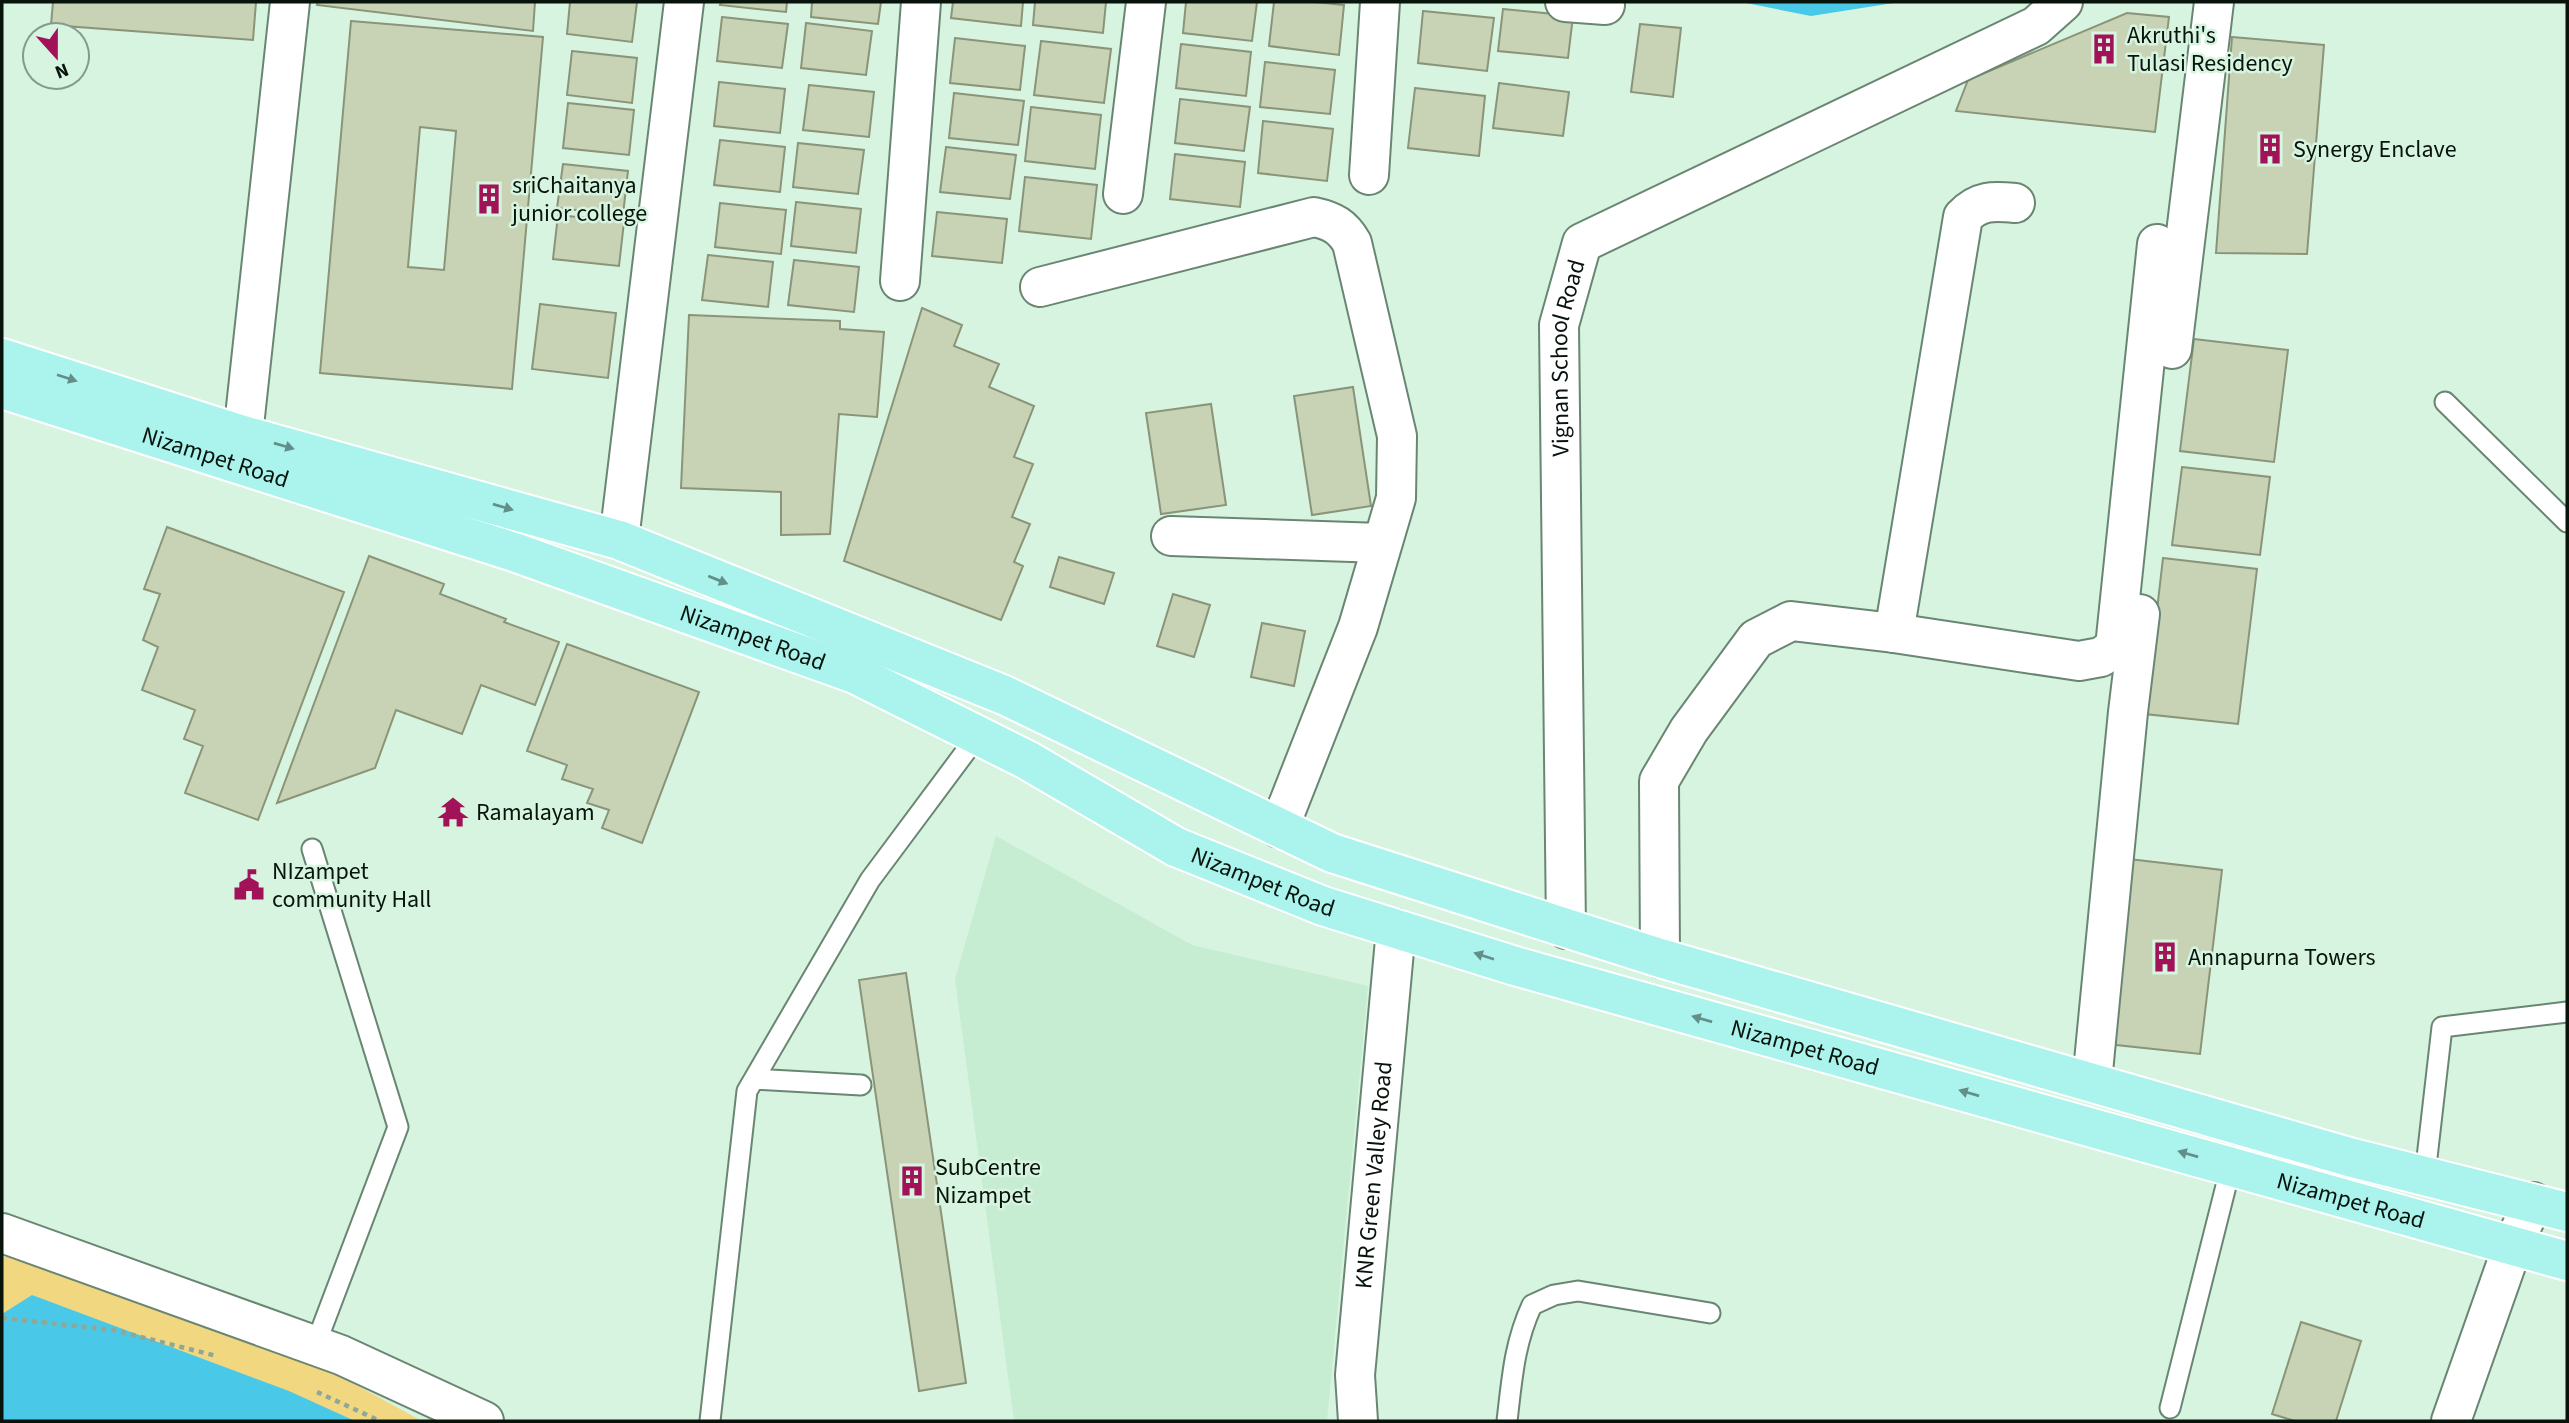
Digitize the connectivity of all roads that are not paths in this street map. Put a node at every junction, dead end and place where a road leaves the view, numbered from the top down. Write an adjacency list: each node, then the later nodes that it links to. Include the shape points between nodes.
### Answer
1 (290, 2): 19 (street)
2 (684, 2): 22 (street)
3 (921, 2): 14 (street)
4 (1146, 2): 11 (street)
5 (1380, 2): 10 (street)
6 (1565, 2): 9 (street)
7 (2063, 2): 31 (street, Vignan School Road, via 2036,26 1582,243 1559,325)
8 (2214, 2): 35 (street, via 2128,712)
9 (1605, 5)
10 (1369, 175)
11 (1123, 194)
12 (2015, 203): 24 (street, via 1987,201 1963,217)
13 (2157, 244): 24 (street, via 2115,647 2101,657 2079,661)
14 (900, 281)
15 (1040, 287): 23 (street, via 1314,217 1343,228 1352,243 1396,436 1396,498)
16 (2, 358): 19 (main road, Nizampet Road, one-way to 19)
17 (2, 389): 25 (main road, Nizampet Road, via 514,552 855,674)
18 (2445, 402): 20 (lane)
19 (243, 435): 22 (main road, Nizampet Road, one-way to 22)
20 (2567, 522)
21 (1171, 536): 23 (street)
22 (619, 540): 26 (main road, Nizampet Road, one-way to 26, via 1004,695)
23 (1381, 543): 28 (street, via 1359,627)
24 (1894, 633): 32 (street, via 1791,621 1756,639 1689,730 1660,781)
25 (978, 735): 27 (main road, Nizampet Road); 34 (lane, via 870,880)
26 (1155, 768): 27 (main road); 28 (main road, Nizampet Road)
27 (1126, 818): 30 (main road, Nizampet Road, via 1175,847 1323,906)
28 (1279, 828): 31 (main road, Nizampet Road, via 1332,853)
29 (312, 849): 44 (lane, via 398,1127)
30 (1396, 929): 37 (main road, Nizampet Road, one-way to 30); 48 (street, KNR Green Valley Road, via 1355,1375)
31 (1566, 929): 32 (main road, Nizampet Road)
32 (1660, 958): 35 (main road, Nizampet Road)
33 (2567, 1012): 38 (lane, via 2442,1027)
34 (754, 1079): 36 (lane); 47 (lane, via 747,1091)
35 (2092, 1082): 38 (main road, Nizampet Road)
36 (860, 1085)
37 (2231, 1166): 41 (main road, Nizampet Road); 45 (lane)
38 (2425, 1175): 39 (main road, Nizampet Road)
39 (2550, 1207): 41 (street)
40 (2, 1233): 44 (street)
41 (2513, 1245): 42 (main road, Nizampet Road); 50 (street)
42 (2567, 1261)
43 (1710, 1312): 49 (lane, via 1578,1291 1532,1305 1513,1358)
44 (315, 1346): 46 (street)
45 (2170, 1408)
46 (484, 1421)
47 (710, 1421)
48 (1357, 1421)
49 (1507, 1421)
50 (2451, 1421)

